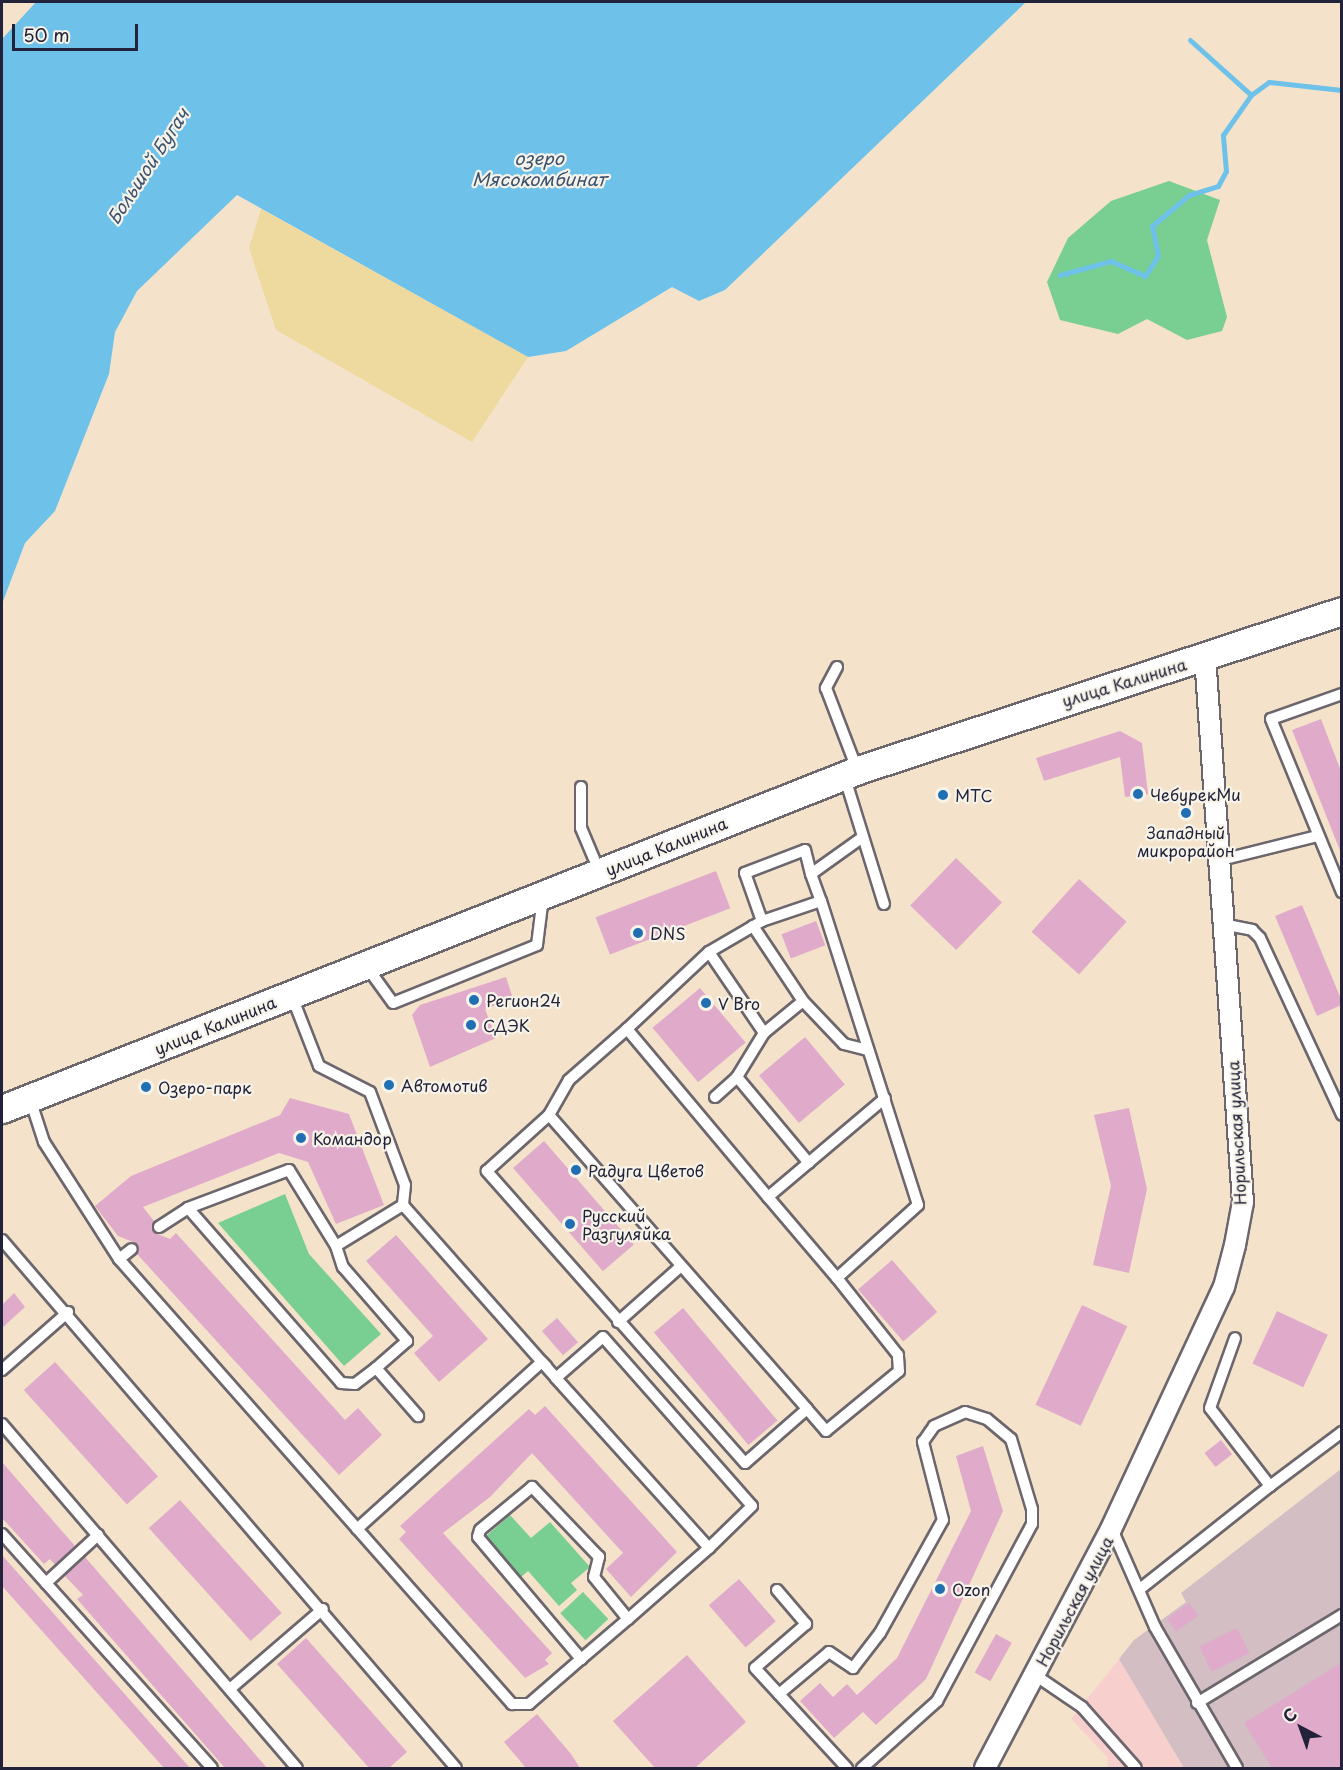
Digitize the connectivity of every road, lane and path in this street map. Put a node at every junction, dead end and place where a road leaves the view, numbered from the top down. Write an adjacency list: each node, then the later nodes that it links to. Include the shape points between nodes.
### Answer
1 (1341, 611): 2 (main road, улица Калинина)
2 (1205, 656): 5 (main road, улица Калинина); 9 (street, Норильская улица)
3 (837, 667): 5 (lane, via 826,688)
4 (1340, 698): 7 (lane, via 1271,719)
5 (851, 772): 8 (lane); 10 (main road, улица Калинина)
6 (580, 787): 10 (lane, via 581,828)
7 (1317, 836): 9 (lane); 12 (lane)
8 (860, 839): 11 (lane); 15 (lane)
9 (1216, 861): 17 (street, Норильская улица)
10 (600, 873): 13 (main road, улица Калинина)
11 (811, 874): 14 (lane); 16 (lane, via 805,850 746,873)
12 (1341, 892)
13 (543, 895): 19 (main road, улица Калинина); 19 (lane, via 537,945 393,1004)
14 (821, 901): 16 (lane); 24 (lane)
15 (884, 904)
16 (757, 924): 18 (lane); 21 (lane)
17 (1222, 924): 30 (lane, via 1252,930 1260,938); 55 (street, Норильская улица, via 1243,1202 1224,1287)
18 (709, 952): 22 (lane); 23 (lane)
19 (365, 964): 20 (main road, улица Калинина)
20 (290, 994): 28 (main road, улица Калинина); 34 (lane, via 319,1066 370,1092 405,1185)
21 (803, 1001): 23 (lane); 24 (lane, via 844,1044)
22 (627, 1029): 31 (lane, via 569,1080); 33 (lane)
23 (764, 1033): 25 (lane)
24 (868, 1050): 27 (lane)
25 (737, 1077): 26 (lane); 32 (lane)
26 (715, 1097)
27 (885, 1098): 32 (lane); 42 (lane, via 918,1205)
28 (30, 1099): 29 (main road, улица Калинина); 40 (lane, via 44,1142)
29 (2, 1109)
30 (1341, 1114)
31 (549, 1115): 41 (lane); 44 (lane, via 487,1171)
32 (809, 1163): 33 (lane)
33 (768, 1197): 42 (lane)
34 (403, 1205): 38 (lane); 46 (lane)
35 (188, 1208): 36 (lane); 38 (lane, via 290,1170); 47 (lane, via 341,1383 355,1384)
36 (159, 1227)
37 (2, 1240): 43 (lane)
38 (336, 1246): 47 (lane, via 343,1267 406,1341)
39 (132, 1249): 40 (lane)
40 (119, 1259): 56 (lane)
41 (681, 1266): 44 (lane); 50 (lane)
42 (837, 1278): 50 (lane, via 898,1355 899,1371 826,1431)
43 (68, 1312): 48 (lane); 63 (lane)
44 (618, 1322): 50 (lane, via 745,1463)
45 (1235, 1338): 54 (lane, via 1210,1408)
46 (542, 1362): 49 (lane); 56 (lane)
47 (376, 1368): 51 (lane)
48 (2, 1370)
49 (556, 1378): 59 (lane); 59 (lane, via 603,1337 752,1506)
50 (807, 1409)
51 (418, 1416)
52 (2, 1424): 58 (lane)
53 (1341, 1432): 54 (lane)
54 (1270, 1486): 61 (lane)
55 (1112, 1528): 61 (lane); 67 (street, Норильская улица)
56 (357, 1529): 66 (lane, via 512,1704 528,1704)
57 (2, 1534): 60 (lane)
58 (98, 1535): 60 (lane); 68 (lane)
59 (709, 1548): 65 (lane)
60 (46, 1583): 71 (lane)
61 (1140, 1589): 70 (lane)
62 (777, 1590): 69 (lane, via 806,1624 755,1668)
63 (323, 1609): 68 (lane); 73 (lane)
64 (1341, 1615): 70 (lane)
65 (628, 1619): 66 (lane); 66 (lane, via 594,1576 596,1552 539,1491 526,1489 477,1538)
66 (581, 1659)
67 (1035, 1675): 76 (street, Норильская улица); 77 (lane, via 1082,1707)
68 (231, 1688): 72 (lane)
69 (778, 1694): 74 (lane); 75 (lane, via 829,1652 853,1668 880,1633 943,1520 923,1442 934,1426 965,1412 987,1419 1011,1439 1032,1524 937,1701)
70 (1197, 1702): 78 (lane)
71 (212, 1768)
72 (297, 1768)
73 (456, 1768)
74 (847, 1768)
75 (862, 1768)
76 (985, 1768)
77 (1136, 1768)
78 (1237, 1768)

